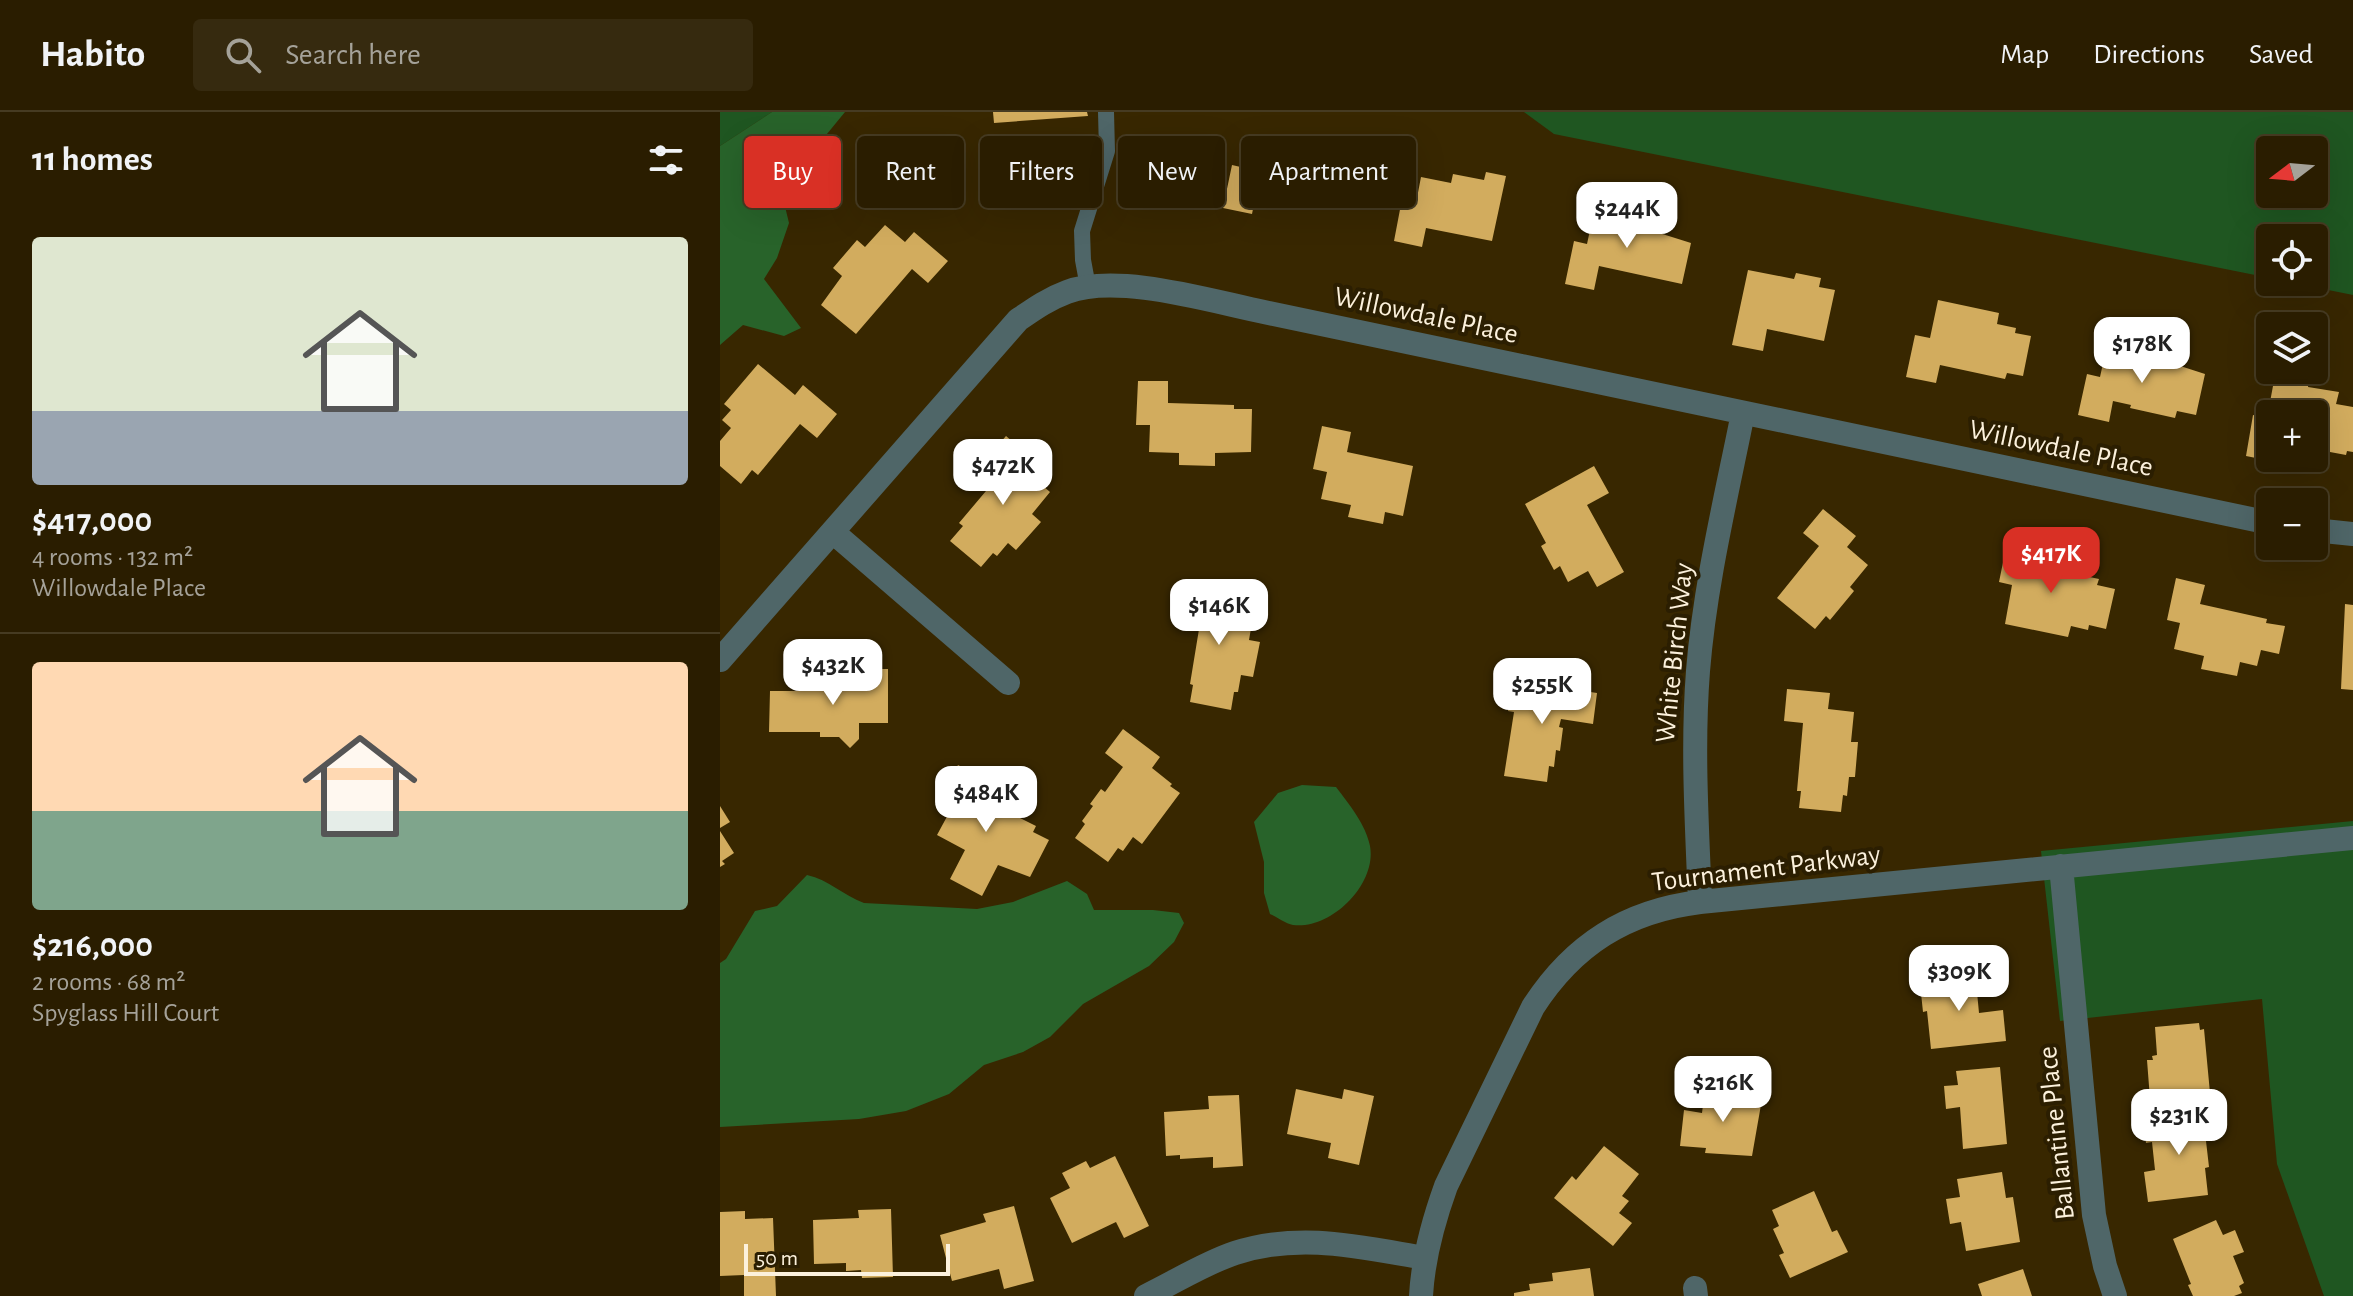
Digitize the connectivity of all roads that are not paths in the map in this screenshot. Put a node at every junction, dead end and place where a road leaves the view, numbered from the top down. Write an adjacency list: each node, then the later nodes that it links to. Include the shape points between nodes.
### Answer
1 (1106, 112): 2 (lane, via 1107,151 1082,231)
2 (1088, 287): 3 (street, Willowdale Place, via 1131,286); 6 (street, Willowdale Place, via 1044,302 1018,320)
3 (1743, 413): 4 (street, Willowdale Place); 12 (street, White Birch Way, via 1708,590 1698,671)
4 (2256, 520)
5 (2328, 531): 7 (street)
6 (834, 533): 8 (street, Willowdale Place); 9 (street)
7 (2353, 534)
8 (720, 660)
9 (1008, 683)
10 (2353, 838): 11 (street, Tournament Parkway)
11 (2061, 866): 12 (street, Tournament Parkway); 16 (street, Ballantine Place, via 2094,1215)
12 (1700, 902): 13 (street, Tournament Parkway, via 1635,917 1602,934 1548,984 1446,1186)
13 (1425, 1258): 14 (street, via 1338,1243 1271,1244 1232,1254); 15 (street, Tournament Parkway)
14 (1146, 1296)
15 (1421, 1296)
16 (2115, 1296)

